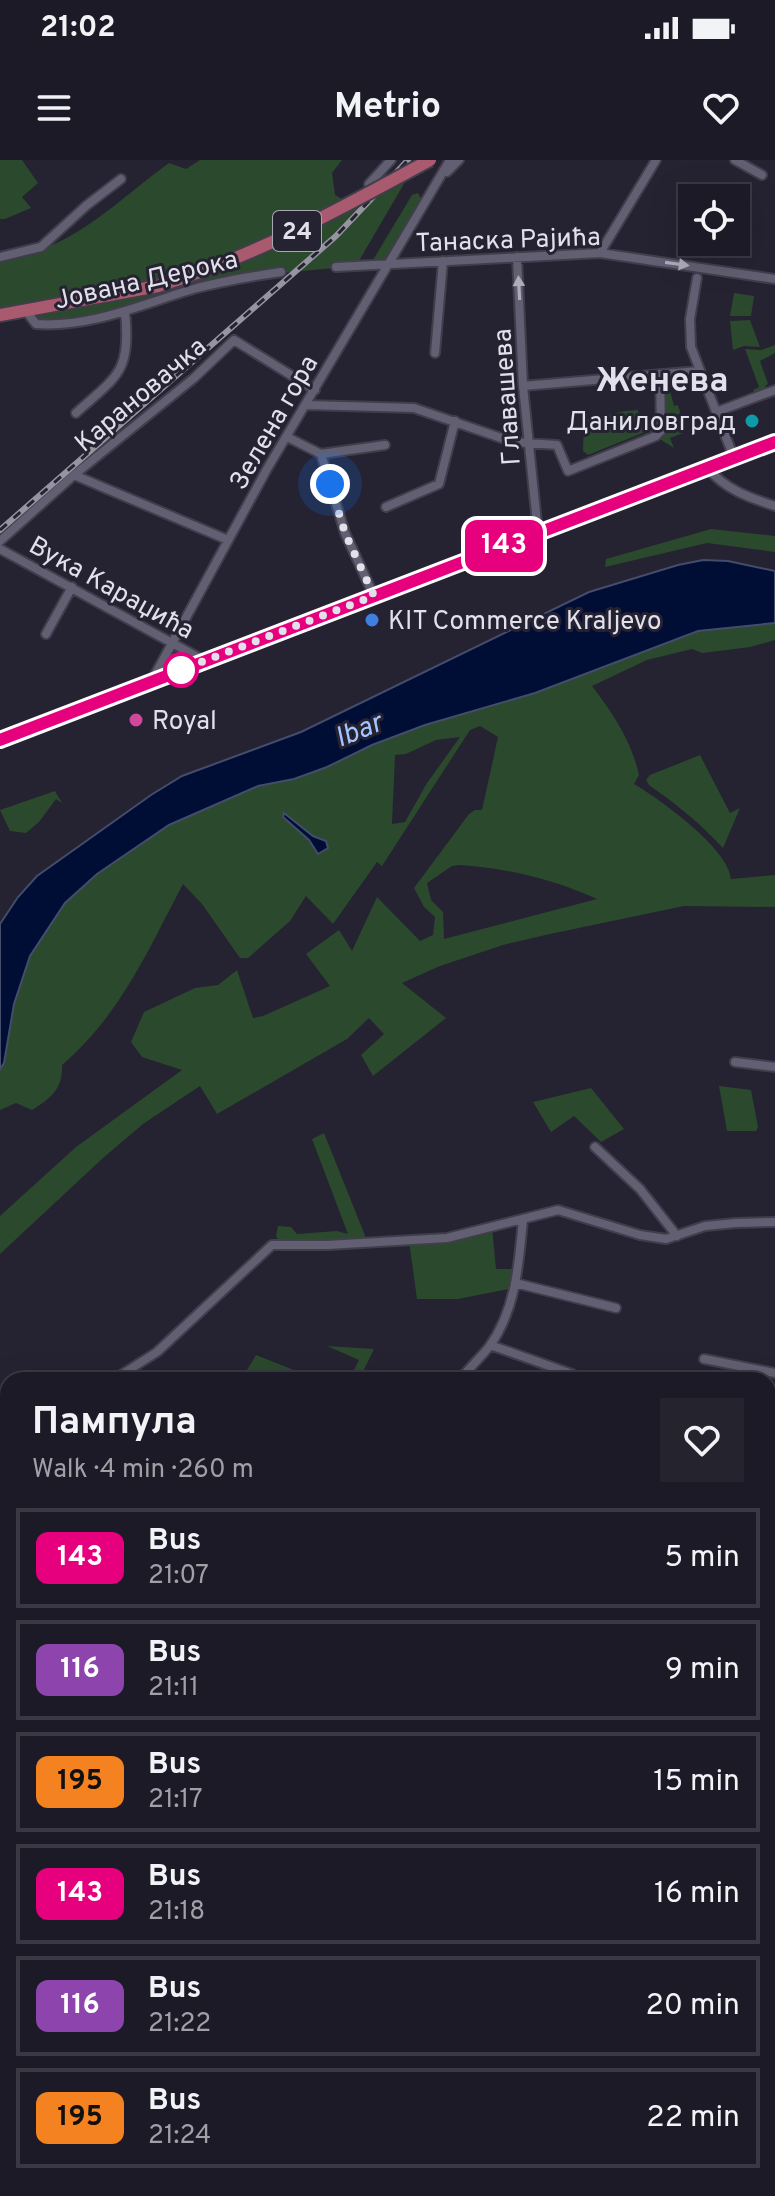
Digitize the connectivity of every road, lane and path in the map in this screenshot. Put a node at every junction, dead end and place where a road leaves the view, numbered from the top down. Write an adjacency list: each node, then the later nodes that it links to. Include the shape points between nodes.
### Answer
1 (391, 160): 9 (street)
2 (430, 160): 20 (main road, Јована Дерока / 24, bridge, via 279,240 197,274)
3 (450, 160): 10 (street, Зелена гора)
4 (459, 160): 10 (street, Зелена гора)
5 (656, 160): 11 (street)
6 (735, 160): 7 (street)
7 (762, 175)
8 (121, 179): 12 (street, via 41,247)
9 (369, 184)
10 (435, 185): 15 (street, Зелена гора)
11 (600, 253): 13 (street, Танаска Рајића); 19 (street, Танаска Рајића, one-way to 19)
12 (0, 257)
13 (517, 257): 14 (street, Танаска Рајића); 26 (street, Главашева, one-way to 13)
14 (443, 261): 15 (street, Танаска Рајића); 23 (street)
15 (388, 264): 16 (street, Танаска Рајића); 27 (street, Зелена гора)
16 (336, 267)
17 (281, 272): 21 (street, Јована Дерока, via 196,288)
18 (697, 278): 24 (street, via 690,319)
19 (775, 279)
20 (26, 311): 21 (street, Јована Дерока, via 36,324 53,325); 22 (main road, Јована Дерока / 24)
21 (125, 311): 31 (street, via 120,372)
22 (0, 315)
23 (435, 353)
24 (699, 371): 25 (street); 30 (street)
25 (660, 374): 26 (street); 35 (street, via 661,431 656,436 568,471 557,445)
26 (523, 386): 35 (street, Главашева)
27 (315, 390): 29 (street, Зелена гора); 40 (street, Карановачка, via 234,340)
28 (775, 390): 30 (street)
29 (307, 405): 32 (street, via 414,408); 33 (street, Зелена гора)
30 (716, 412): 38 (street)
31 (76, 413)
32 (455, 421): 35 (street); 42 (street, via 439,484)
33 (287, 437): 37 (street); 44 (street, Зелена гора)
34 (775, 442): 38 (street)
35 (528, 444): 43 (street, Главашева)
36 (385, 445): 37 (street)
37 (321, 454): 48 (street, via 345,533)
38 (734, 458): 39 (street)
39 (708, 468): 41 (street, via 717,481); 43 (street)
40 (74, 475): 44 (street); 45 (street, Карановачка)
41 (775, 506)
42 (386, 507)
43 (538, 533): 48 (street)
44 (228, 540): 50 (street, Зелена гора)
45 (0, 541)
46 (0, 549): 47 (street, Вука Караџића)
47 (72, 587): 49 (street); 50 (street, Вука Караџића)
48 (374, 596): 51 (street)
49 (46, 634)
50 (172, 643): 51 (street, Вука Караџића); 52 (street, Зелена гора)
51 (205, 661): 52 (street)
52 (151, 682): 53 (street)
53 (0, 740)
54 (735, 1062): 55 (street)
55 (775, 1067)
56 (595, 1147): 59 (street, via 640,1189)
57 (523, 1219): 59 (street, via 558,1210 640,1235); 60 (street); 64 (street, via 447,1238 272,1245 157,1352)
58 (775, 1222): 59 (street, via 705,1226)
59 (677, 1236)
60 (515, 1283): 61 (street); 62 (street)
61 (616, 1308)
62 (490, 1345): 65 (street); 66 (street)
63 (704, 1359): 67 (street)
64 (126, 1372)
65 (467, 1372)
66 (566, 1372)
67 (770, 1372)

